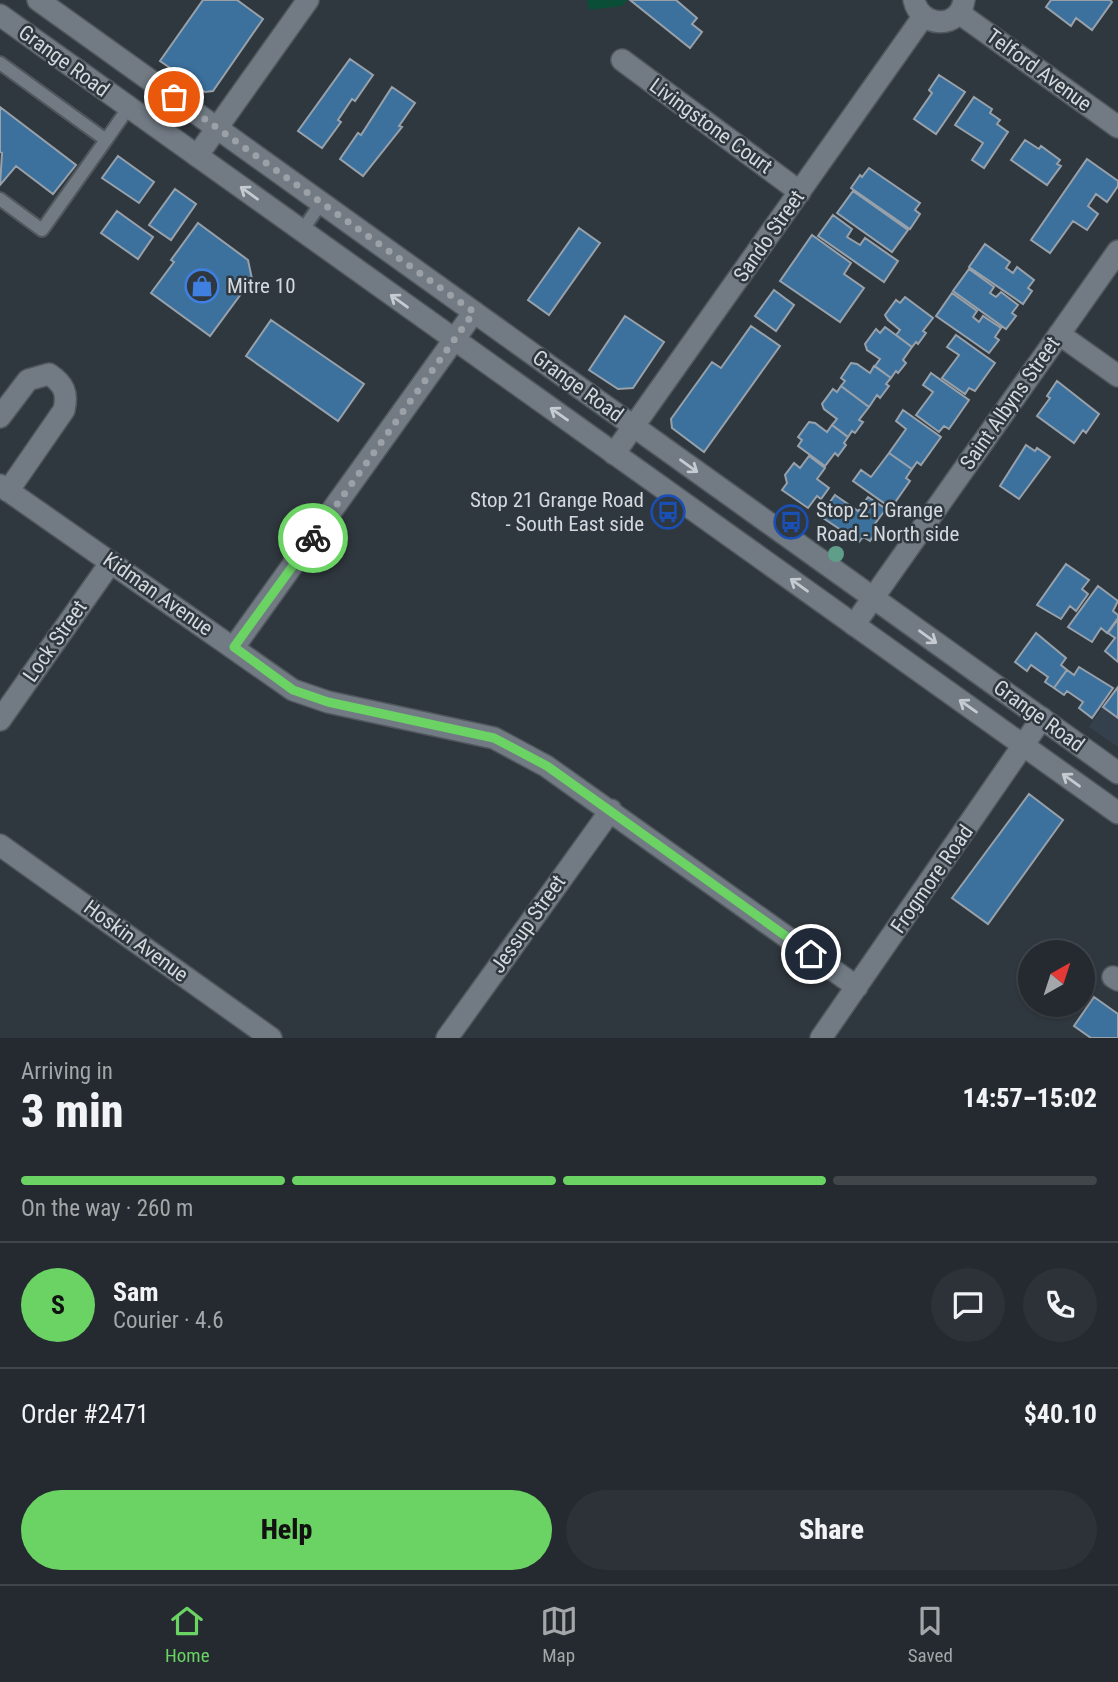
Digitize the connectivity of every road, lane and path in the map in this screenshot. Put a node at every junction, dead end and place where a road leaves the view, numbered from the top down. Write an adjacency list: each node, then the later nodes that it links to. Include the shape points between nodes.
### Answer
1 (38, 0): 10 (street, Grange Road)
2 (308, 0): 10 (street)
3 (961, 6): 4 (street, via 946,22 930,22); 9 (street, Telford Avenue)
4 (918, 9): 13 (street, Sando Street)
5 (0, 15): 8 (street, Grange Road)
6 (622, 60): 13 (street, Livingstone Court)
7 (0, 63): 11 (lane, Grange Road)
8 (129, 107): 11 (lane, Grange Road); 12 (street, Grange Road)
9 (1118, 127)
10 (218, 128): 12 (street); 15 (street, Grange Road)
11 (106, 140): 14 (lane, via 42,230)
12 (197, 156): 16 (street, Grange Road, one-way to 12)
13 (800, 192): 23 (street, Sando Street)
14 (0, 199)
15 (321, 203): 16 (lane); 18 (street, Grange Road)
16 (302, 231): 20 (street, Grange Road, one-way to 16)
17 (1118, 251): 19 (street, Saint Albyns Street)
18 (474, 312): 20 (street); 23 (street, Grange Road)
19 (1059, 334): 21 (street); 27 (street, Saint Albyns Street)
20 (455, 340): 24 (street, Grange Road, one-way to 20); 29 (street)
21 (1118, 376)
22 (0, 417): 25 (street, Kidman Avenue, via 28,380 49,374 61,382 67,396 64,410)
23 (634, 426): 24 (street, Sando Street); 27 (street, Grange Road, one-way to 27)
24 (614, 454): 28 (street, Grange Road, one-way to 24)
25 (4, 488): 26 (street, Kidman Avenue)
26 (111, 562): 29 (street, Kidman Avenue); 31 (street, Lock Street)
27 (873, 597): 28 (street, Saint Albyns Street); 30 (street, Grange Road, one-way to 30)
28 (854, 625): 32 (street, Grange Road, one-way to 28)
29 (234, 647): 34 (street, Kidman Avenue, via 293,690 328,702 494,738 547,766)
30 (1042, 718): 32 (street, Frogmore Road); 33 (street, Grange Road)
31 (0, 720)
32 (1024, 746): 35 (street, Grange Road, one-way to 32); 37 (street, Frogmore Road)
33 (1118, 773)
34 (611, 810): 37 (street, Kidman Avenue); 39 (street, Jessup Street)
35 (1118, 813)
36 (0, 845): 38 (street, Hoskin Avenue)
37 (857, 987): 40 (street, Frogmore Road)
38 (271, 1038)
39 (447, 1038)
40 (821, 1038)

